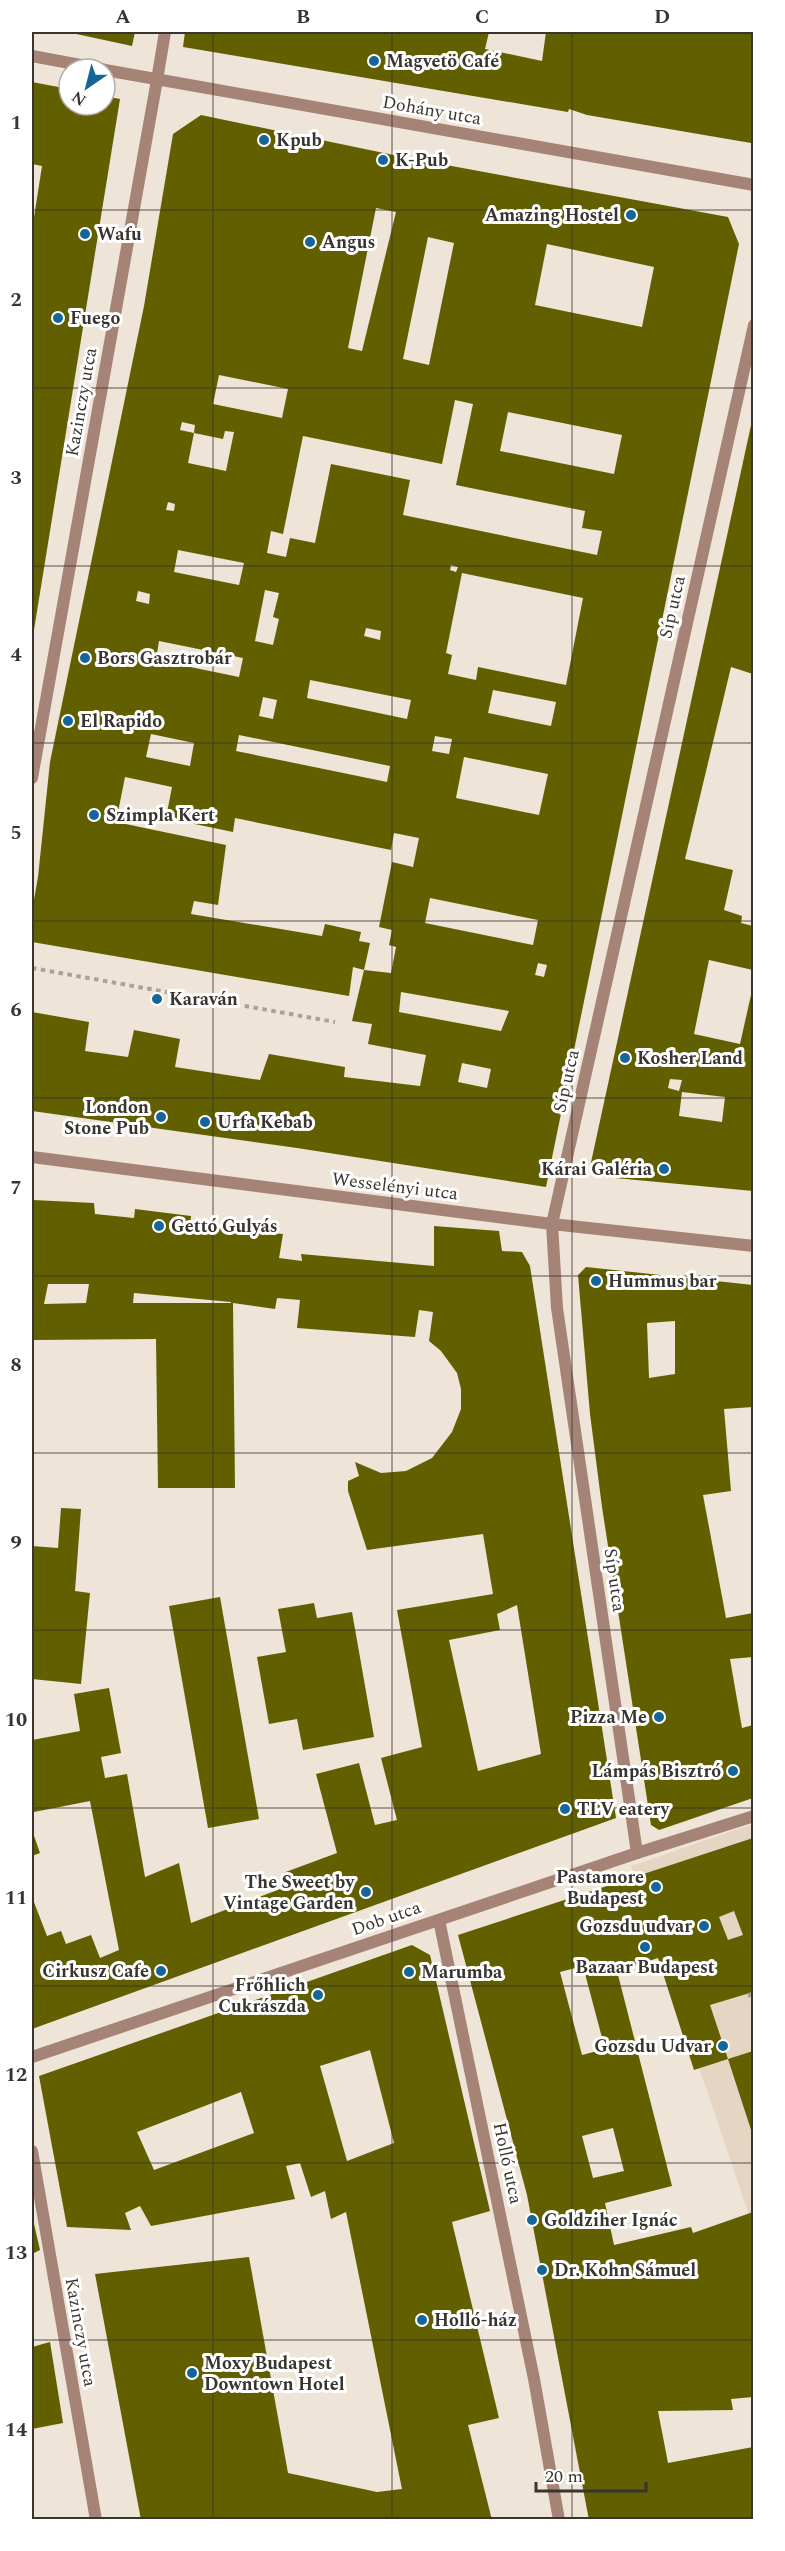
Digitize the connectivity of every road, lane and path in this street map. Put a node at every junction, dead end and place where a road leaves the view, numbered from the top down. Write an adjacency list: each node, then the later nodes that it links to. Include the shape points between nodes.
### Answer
1 (165, 32): 5 (street, Kazinczy utca)
2 (32, 56): 3 (street, Dohány utca)
3 (57, 61)
4 (117, 72): 5 (street, Dohány utca)
5 (157, 80): 6 (street, Dohány utca); 8 (street, Kazinczy utca)
6 (753, 185)
7 (753, 326): 12 (street, Síp utca)
8 (32, 778)
9 (32, 968): 10 (path)
10 (335, 1022)
11 (32, 1158): 12 (street, Wesselényi utca)
12 (552, 1224): 13 (street, Wesselényi utca); 15 (street, Síp utca, via 556,1308)
13 (753, 1245)
14 (753, 1816): 15 (street, Dob utca)
15 (637, 1853): 16 (street, Dob utca)
16 (439, 1920): 19 (street, Dob utca); 22 (street, Holló utca, via 534,2379)
17 (749, 1993): 18 (path)
18 (753, 2006)
19 (32, 2057)
20 (32, 2151): 21 (street, Kazinczy utca)
21 (96, 2520)
22 (559, 2520)

